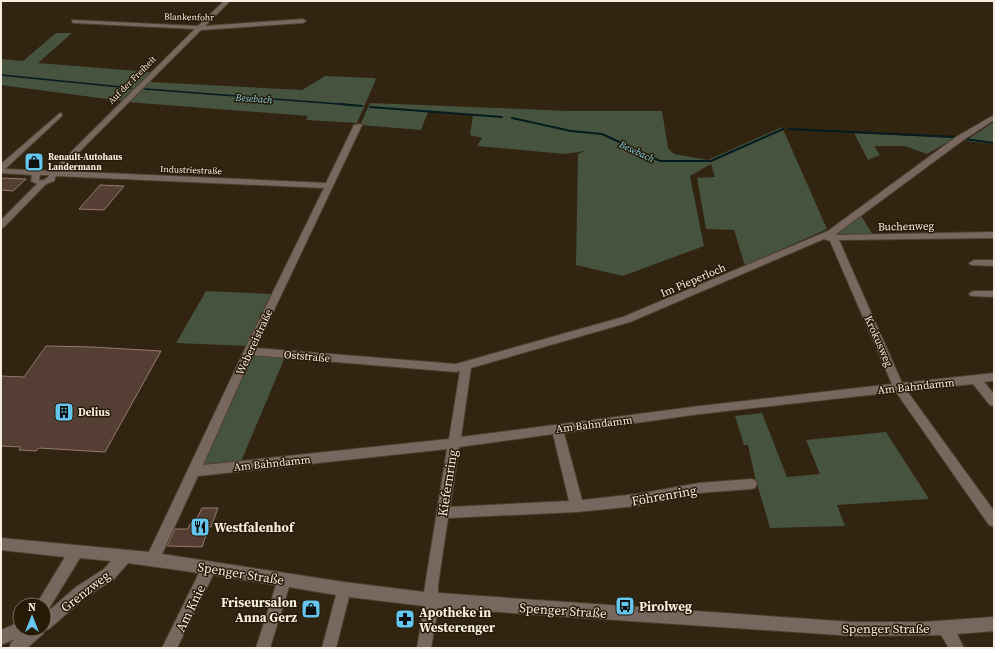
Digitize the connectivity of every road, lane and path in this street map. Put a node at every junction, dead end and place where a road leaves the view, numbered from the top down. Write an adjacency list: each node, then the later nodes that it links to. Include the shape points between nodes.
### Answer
1 (227, 1): 4 (street, Auf der Freiheit)
2 (74, 21): 4 (street, Blankenfohr)
3 (303, 21): 4 (street, Blankenfohr)
4 (200, 28): 10 (street, Auf der Freiheit)
5 (60, 115): 8 (street, Industriestraße)
6 (994, 117): 14 (street, Im Pieperloch, via 959,139)
7 (358, 125): 12 (street, Webereistraße)
8 (1, 169): 9 (street, Industriestraße)
9 (36, 173): 10 (street, Industriestraße); 11 (street, via 35,181)
10 (53, 174): 11 (street, via 51,179); 12 (street, Industriestraße)
11 (43, 183): 13 (street)
12 (329, 186): 20 (street, Webereistraße)
13 (2, 224)
14 (832, 235): 15 (street, Buchenweg); 22 (street, Im Pieperloch, via 631,318); 25 (street, Krokusweg)
15 (994, 236)
16 (974, 263): 17 (street)
17 (994, 263)
18 (974, 294): 19 (street)
19 (994, 294)
20 (249, 351): 21 (street, Oststraße); 29 (street, Webereistraße)
21 (364, 361): 22 (street, Im Pieperloch)
22 (466, 367): 28 (street, Kiefernring)
23 (994, 377): 24 (street, Am Bahndamm)
24 (975, 379): 25 (street, Am Bahndamm); 26 (street)
25 (899, 388): 27 (street, Am Bahndamm); 33 (street, Krokusweg)
26 (994, 402)
27 (557, 429): 28 (street, Am Bahndamm); 31 (street)
28 (453, 443): 29 (street, Am Bahndamm); 32 (street, Kiefernring)
29 (194, 471): 37 (street, Webereistraße)
30 (751, 484): 31 (street, Föhrenring, via 700,488 637,500)
31 (577, 506): 32 (street, Föhrenring)
32 (442, 513): 42 (street, Kiefernring)
33 (994, 521)
34 (1, 544): 35 (street, Spenger Straße)
35 (76, 552): 36 (street, Spenger Straße); 41 (street)
36 (130, 557): 37 (street, Spenger Straße); 43 (street, Grenzweg, via 81,592)
37 (153, 559): 38 (street, Spenger Straße)
38 (209, 568): 39 (street, Spenger Straße); 50 (street, Am Knie)
39 (285, 579): 40 (street, Spenger Straße); 51 (street)
40 (344, 589): 42 (street, Spenger Straße); 52 (street)
41 (48, 597)
42 (431, 600): 45 (street, Spenger Straße, via 853,629); 53 (street, Kiefernring)
43 (52, 617)
44 (994, 624): 45 (street, Spenger Straße)
45 (946, 628): 54 (street)
46 (12, 633): 48 (street)
47 (29, 637): 49 (street)
48 (1, 638)
49 (16, 648)
50 (169, 648)
51 (263, 648)
52 (330, 648)
53 (424, 648)
54 (957, 648)

